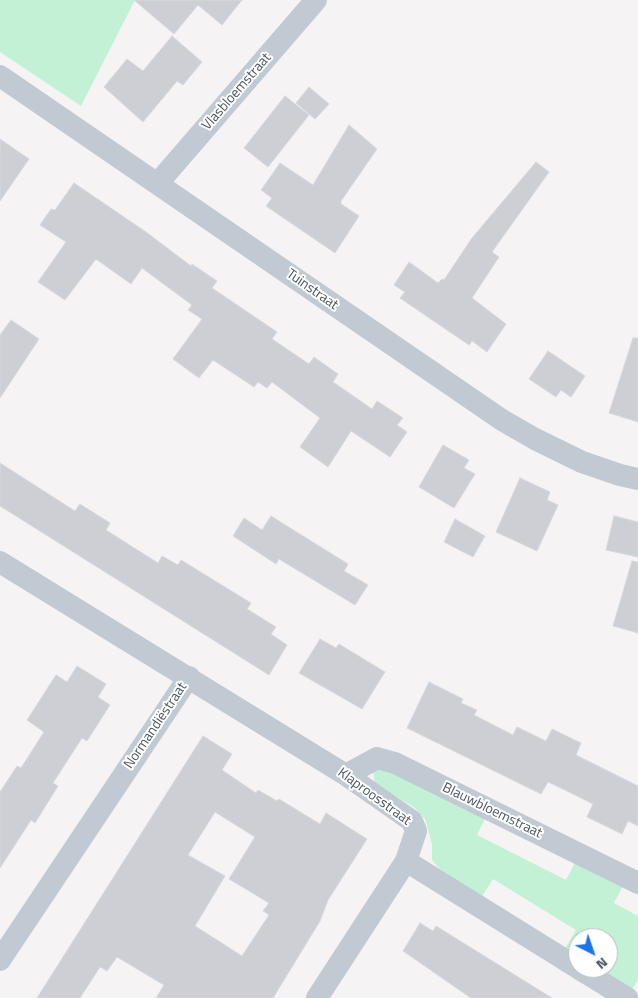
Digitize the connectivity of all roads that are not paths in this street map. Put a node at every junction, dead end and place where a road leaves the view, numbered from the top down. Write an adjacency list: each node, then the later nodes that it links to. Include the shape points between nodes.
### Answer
1 (316, 0): 3 (street, Vlasbloemstraat)
2 (0, 76): 3 (street, Tuinstraat)
3 (158, 184): 4 (street, Tuinstraat, via 510,425 582,462)
4 (638, 479)
5 (0, 562): 6 (street, Normandiëstraat)
6 (189, 677): 7 (street, Klaproosstraat); 10 (street, Normandiëstraat)
7 (346, 774): 8 (street, Klaproosstraat, via 412,821 416,831); 9 (street, Blauwbloemstraat, via 378,758 395,763)
8 (406, 861): 11 (street); 13 (street, Klaproosstraat)
9 (638, 883)
10 (0, 960)
11 (568, 962)
12 (594, 978): 14 (street)
13 (317, 998)
14 (627, 998)

